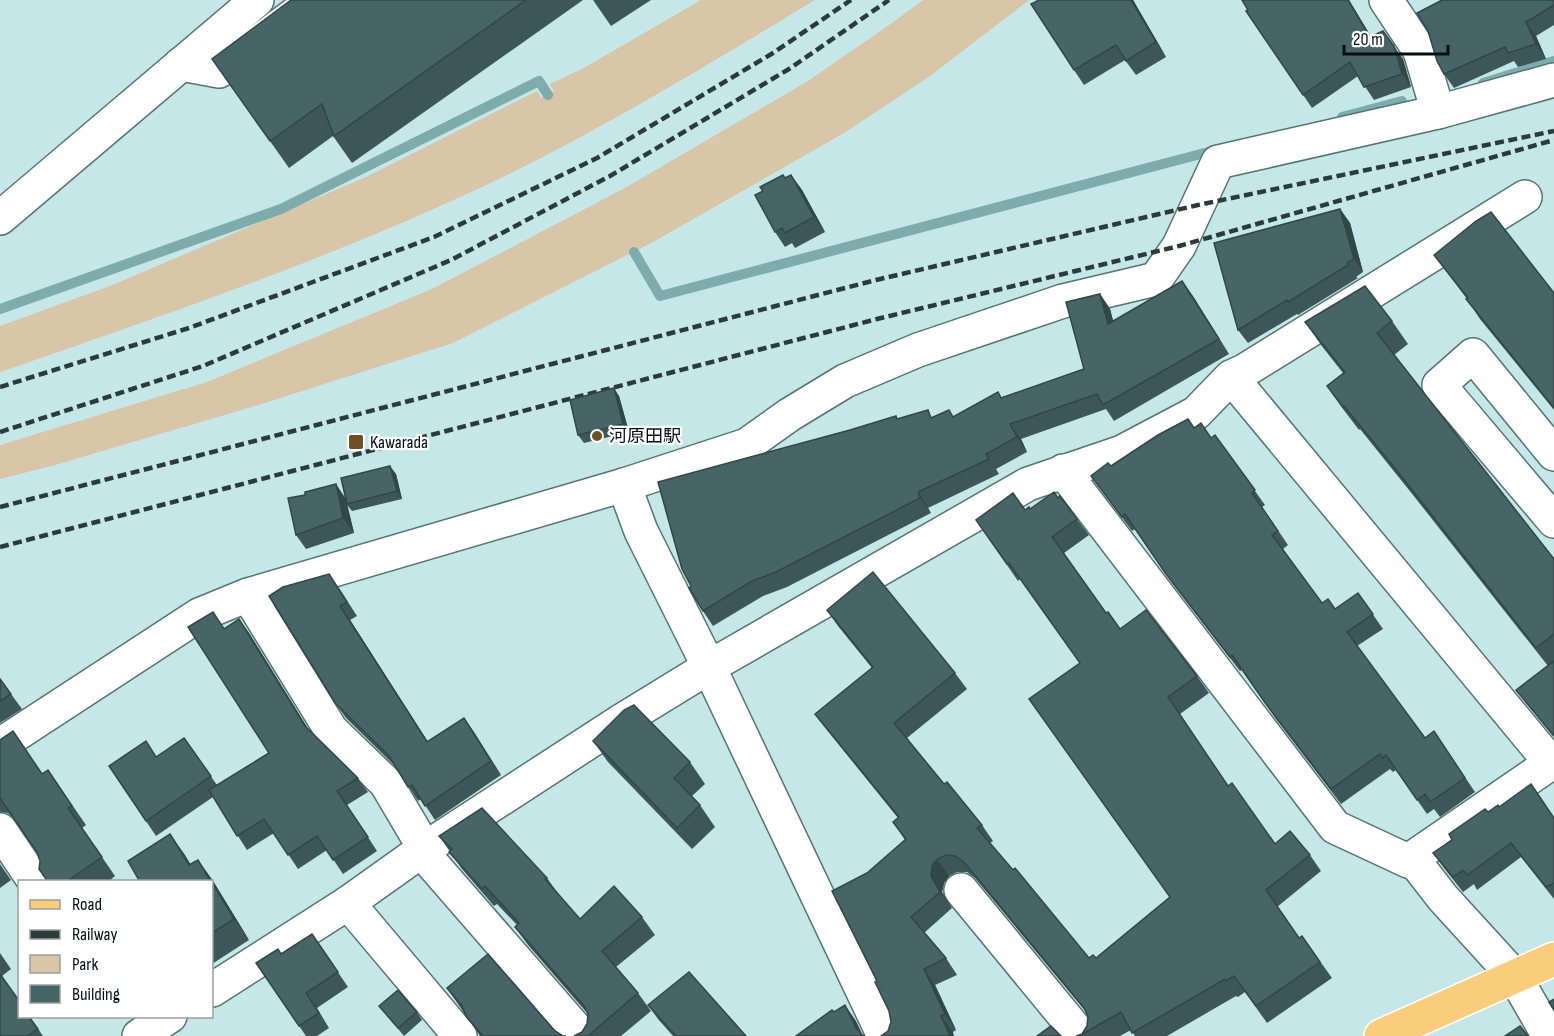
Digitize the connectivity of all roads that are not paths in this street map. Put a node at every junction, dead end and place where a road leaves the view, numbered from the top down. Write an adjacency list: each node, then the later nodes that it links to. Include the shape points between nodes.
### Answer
1 (257, 0): 4 (street)
2 (314, 0): 4 (street, via 219,71)
3 (1386, 0): 6 (street, via 1420,51)
4 (181, 64): 8 (street)
5 (1554, 80): 6 (street)
6 (1438, 112): 12 (street, via 1218,162 1179,246 1156,279 1063,301 918,350 845,381 747,445)
7 (1525, 197): 9 (street)
8 (0, 218)
9 (1231, 377): 11 (street, via 1196,413 1122,452); 17 (street)
10 (1554, 454): 13 (street, via 1473,355 1439,385)
11 (1063, 471): 15 (street, via 1028,484); 20 (street, via 1335,827 1408,861)
12 (624, 485): 14 (street); 15 (street, via 641,531)
13 (1554, 521)
14 (248, 595): 16 (street, via 199,615); 19 (street, via 331,730 386,783)
15 (709, 667): 19 (street); 31 (street)
16 (0, 745)
17 (1552, 762): 20 (street)
18 (0, 830): 21 (street)
19 (423, 850): 23 (street); 30 (street)
20 (1412, 858): 25 (street)
21 (34, 880)
22 (961, 890): 32 (street)
23 (348, 903): 26 (street); 29 (street)
24 (1554, 959): 25 (main road)
25 (1515, 976): 33 (main road); 34 (street)
26 (213, 989)
27 (168, 1018): 28 (street)
28 (139, 1036)
29 (460, 1036)
30 (582, 1036)
31 (884, 1036)
32 (1081, 1036)
33 (1381, 1036)
34 (1549, 1036)

